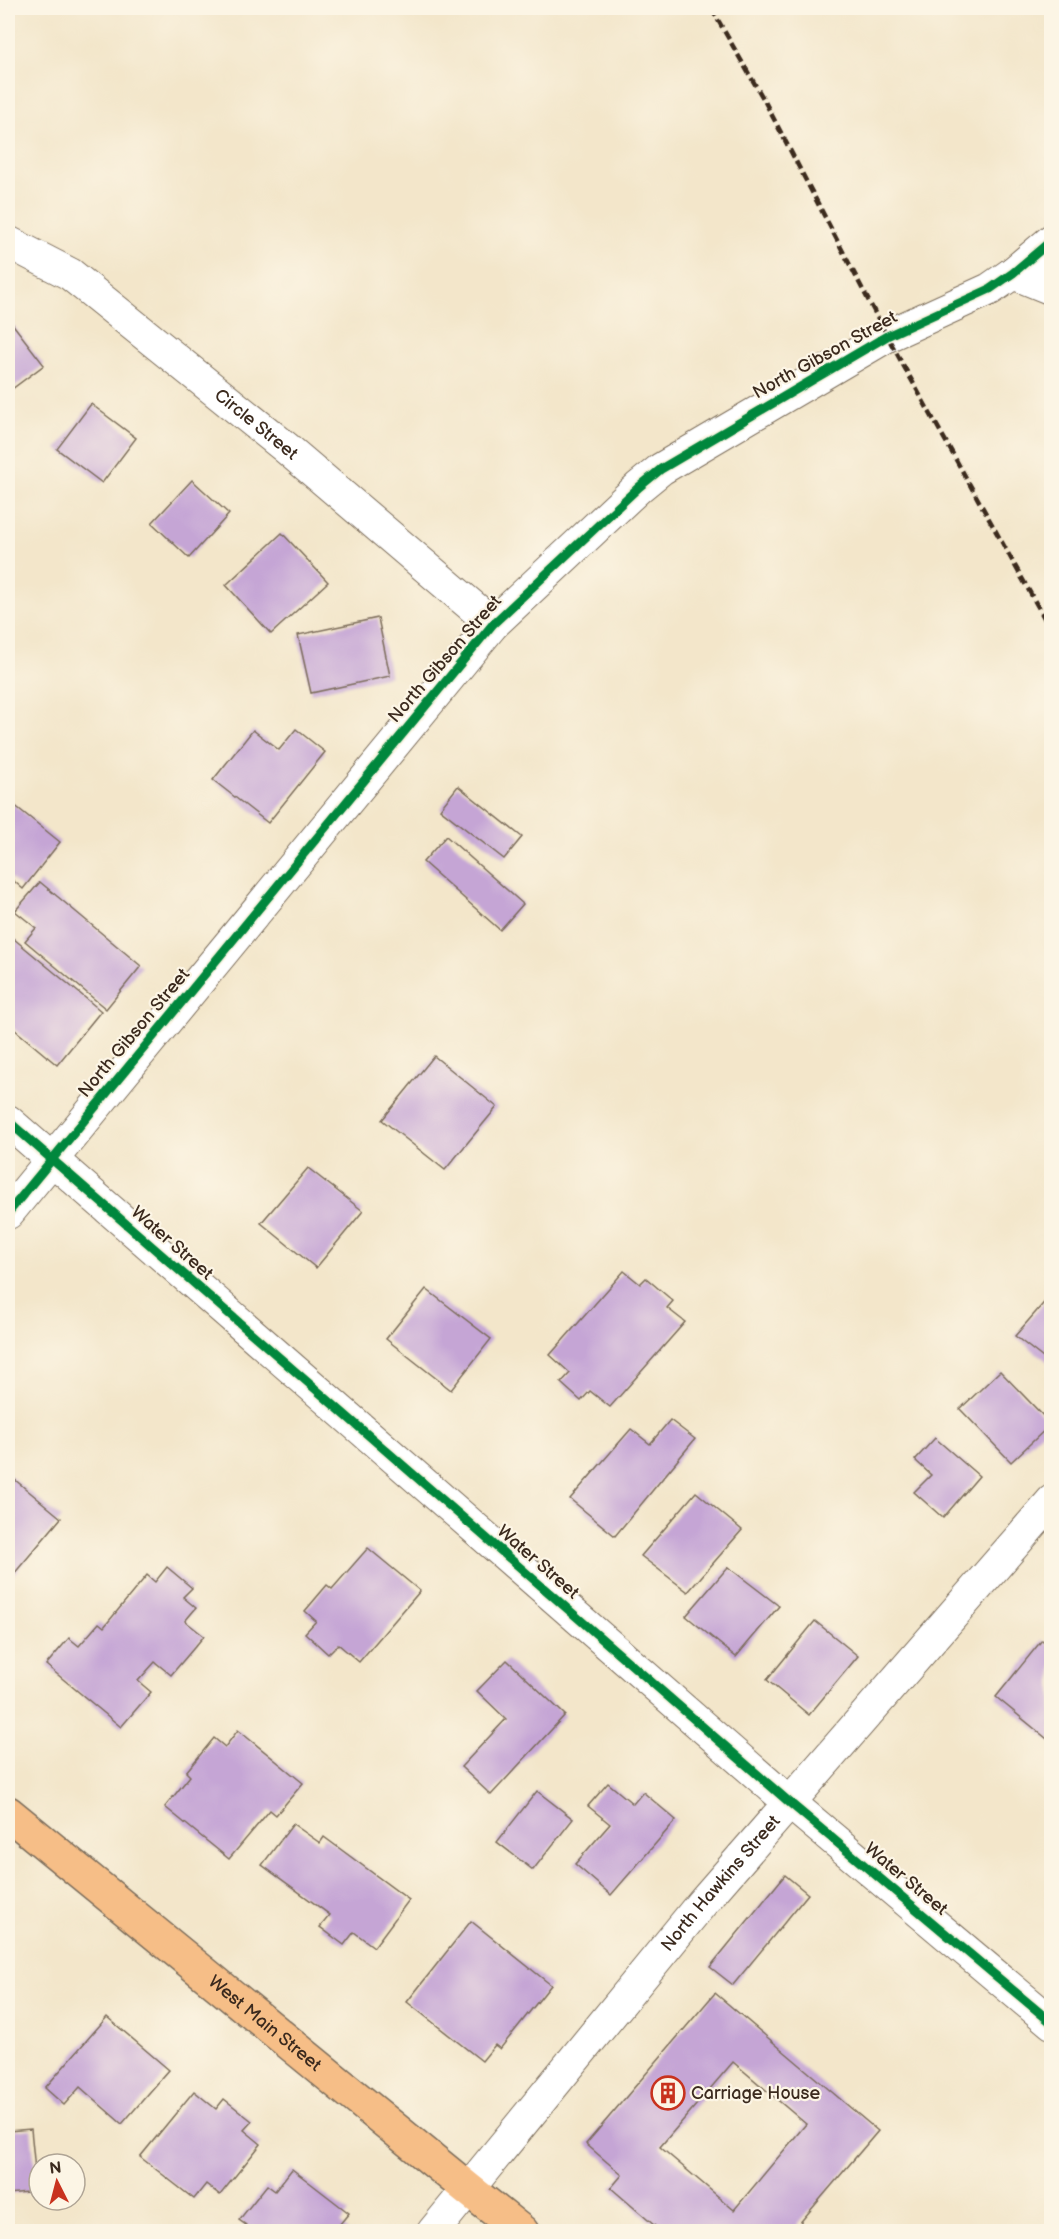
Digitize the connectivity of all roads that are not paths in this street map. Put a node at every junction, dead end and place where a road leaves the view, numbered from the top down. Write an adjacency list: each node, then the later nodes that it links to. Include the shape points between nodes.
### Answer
1 (1052, 240): 3 (street, North Gibson Street)
2 (8, 242): 5 (street, Circle Street, via 70,274 285,447)
3 (1013, 273): 4 (street); 5 (street, North Gibson Street, via 990,290 887,336 661,469)
4 (1052, 289)
5 (493, 624): 7 (street, North Gibson Street)
6 (8, 1121): 7 (street, Water Street)
7 (51, 1159): 8 (street, North Gibson Street); 10 (street, Water Street)
8 (8, 1213)
9 (1052, 1501): 10 (street, North Hawkins Street)
10 (789, 1802): 12 (street, Water Street); 13 (street, North Hawkins Street)
11 (8, 1813): 13 (main road, West Main Street)
12 (1052, 2022)
13 (468, 2189): 14 (street, North Hawkins Street); 15 (main road, West Main Street)
14 (433, 2232)
15 (522, 2232)

